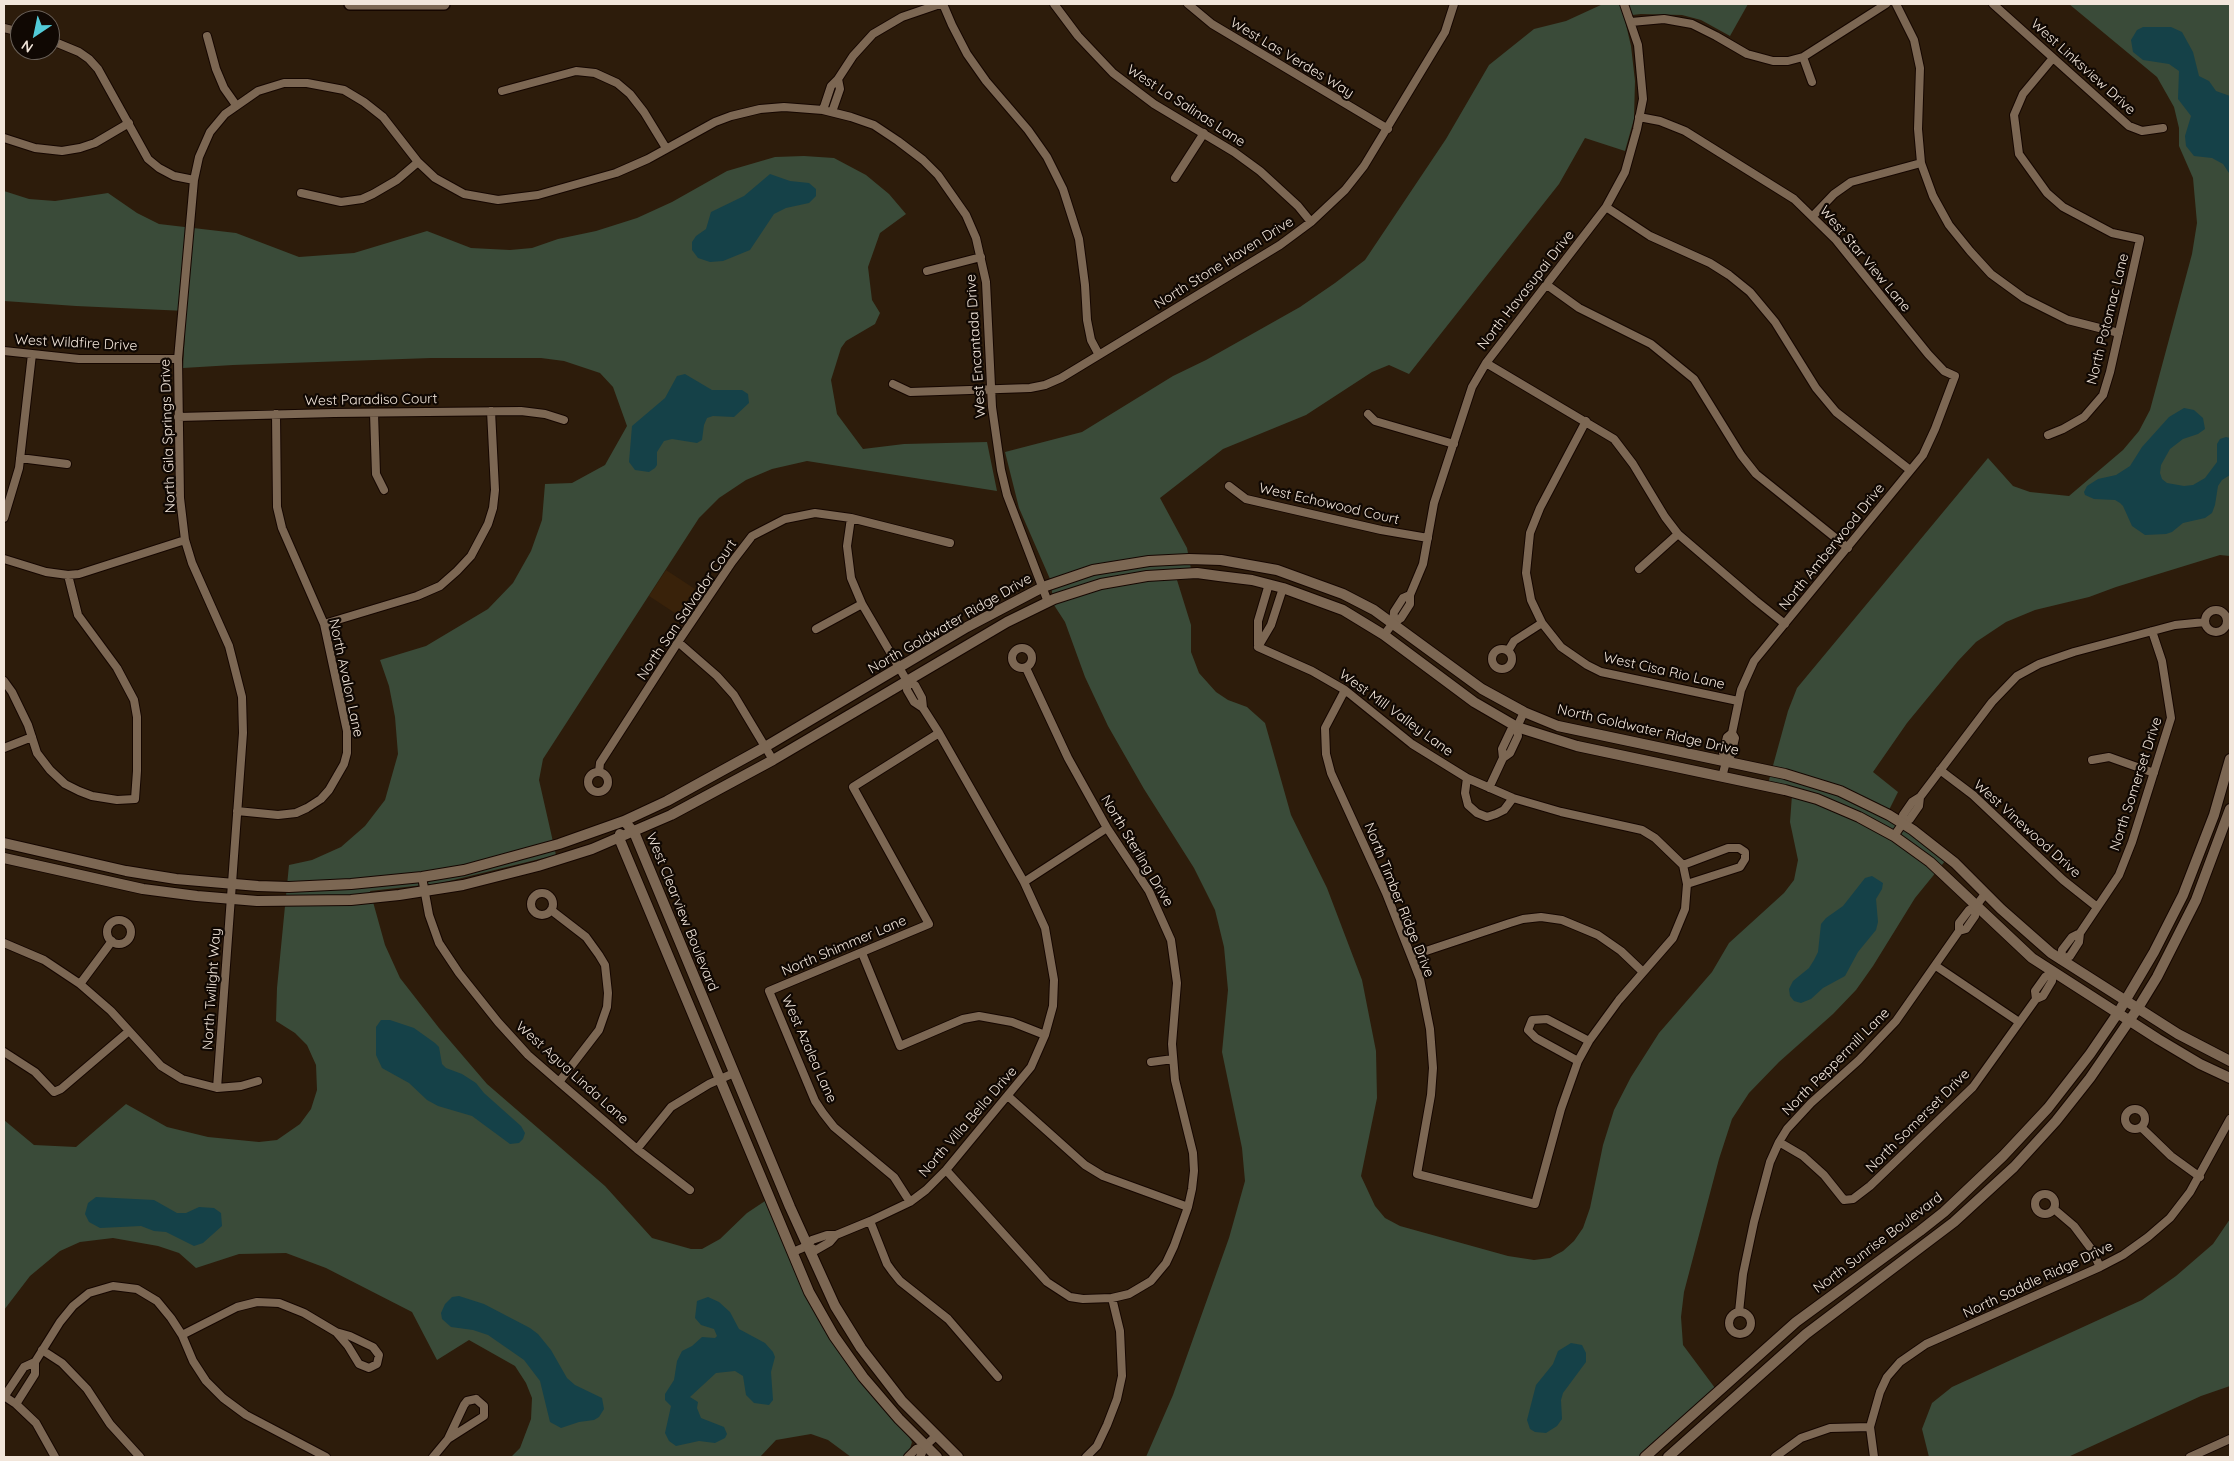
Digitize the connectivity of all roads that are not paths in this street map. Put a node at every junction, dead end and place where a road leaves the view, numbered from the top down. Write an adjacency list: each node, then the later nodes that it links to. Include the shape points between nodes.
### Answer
1 (350, 4): 2 (main road)
2 (444, 4)
3 (942, 4): 16 (street, via 902,17 873,34 853,56); 43 (street, via 968,54 986,81 1028,130 1063,189 1079,239 1087,320 1091,340)
4 (1054, 4): 26 (street, West La Salinas Lane, via 1078,36 1113,73 1154,104)
5 (1188, 4): 25 (street, West Las Verdes Way, via 1212,24)
6 (1454, 4): 25 (street, North Stone Haven Drive, via 1445,32)
7 (1624, 4): 11 (street, North Havasupai Drive)
8 (1886, 4): 14 (street)
9 (1896, 4): 30 (street, via 1914,40 1920,68 1918,129)
10 (1993, 4): 15 (street, West Linksview Drive)
11 (1631, 22): 14 (street, via 1682,22 1704,28 1754,57 1773,61); 22 (street, North Havasupai Drive, via 1641,71 1643,99)
12 (207, 36): 19 (street, via 216,69)
13 (60, 43): 23 (street, via 89,59 98,69)
14 (1803, 57): 17 (street)
15 (2052, 58): 24 (street, West Linksview Drive, via 2129,126 2142,131); 40 (street, North Potomac Lane, via 2023,94 2014,115 2019,154 2047,193 2063,207 2112,233 2140,239)
16 (838, 80): 20 (street, via 831,86); 21 (street, via 840,89)
17 (1812, 82)
18 (502, 92): 28 (street, via 576,71 595,73 617,83 630,94)
19 (236, 105): 29 (street, North Gila Springs Drive, via 258,91 284,83 307,82 344,90 382,117); 32 (street, North Gila Springs Drive, via 210,132)
20 (822, 110): 21 (street, West Encantada Drive); 28 (street, West Encantada Drive, via 784,107 731,116 696,130)
21 (832, 112): 37 (street, West Encantada Drive, via 874,126 923,160 962,209)
22 (1640, 117): 34 (street, North Havasupai Drive, via 1624,172); 35 (street, West Star View Lane, via 1685,131 1770,182)
23 (130, 123): 27 (street, via 95,143 62,151 35,148); 32 (street, via 148,159 174,176)
24 (2163, 128)
25 (1388, 129): 36 (street, North Stone Haven Drive, via 1350,184)
26 (1204, 134): 31 (street); 36 (street, West La Salinas Lane, via 1260,171)
27 (4, 138)
28 (666, 148): 29 (street, West Encantada Drive, via 616,173 538,195 498,200 481,198 450,187)
29 (418, 162): 33 (street, via 398,180 362,198 341,202)
30 (1921, 163): 35 (street, via 1852,182 1834,194); 40 (street, via 1933,196 1949,225 2001,282 2047,311 2079,324)
31 (1176, 178)
32 (194, 180): 44 (street, North Gila Springs Drive)
33 (301, 193)
34 (1606, 207): 39 (street, North Havasupai Drive); 60 (street, via 1650,236 1729,274 1750,292 1775,322 1816,388 1836,412)
35 (1813, 216): 46 (street, West Star View Lane, via 1928,354 1944,371)
36 (1311, 222): 43 (street, North Stone Haven Drive, via 1280,245)
37 (981, 257): 38 (street); 48 (street, West Encantada Drive, via 986,282)
38 (927, 271)
39 (1547, 285): 45 (street, North Havasupai Drive); 69 (street, via 1579,308 1651,344 1694,379 1756,474)
40 (2119, 333): 56 (street, North Potomac Lane, via 2103,395 2084,417)
41 (4, 351): 42 (street, West Wildfire Drive)
42 (32, 354): 44 (street, West Wildfire Drive, via 79,359); 58 (street)
43 (1099, 355): 48 (street, North Stone Haven Drive, via 1045,385)
44 (178, 359): 53 (street, North Gila Springs Drive)
45 (1486, 363): 55 (street, via 1543,399); 57 (street, North Havasupai Drive, via 1472,387)
46 (1955, 376): 60 (street, North Amberwood Drive, via 1935,430 1923,455)
47 (893, 384): 48 (street, North Stone Haven Drive, via 910,392)
48 (991, 388): 74 (street, West Encantada Drive, via 1004,487)
49 (491, 411): 50 (street, West Paradiso Court); 54 (street, West Paradiso Court, via 521,411); 81 (street, via 493,508 472,556 440,586)
50 (374, 413): 51 (street, West Paradiso Court); 62 (street, via 376,474)
51 (276, 414): 53 (street, West Paradiso Court); 81 (street, North Avalon Lane, via 277,507 282,528)
52 (1368, 414): 57 (street, via 1375,421)
53 (178, 417): 67 (street, North Gila Springs Drive, via 180,498)
54 (564, 420)
55 (1586, 421): 65 (street, via 1614,439); 80 (street, West Cisa Rio Lane, via 1530,533 1527,579 1531,600)
56 (2048, 434)
57 (1454, 444): 66 (street, North Havasupai Drive, via 1434,503)
58 (20, 458): 59 (street); 63 (street)
59 (67, 464)
60 (1910, 470): 69 (street, North Amberwood Drive)
61 (1229, 486): 66 (street, West Echowood Court, via 1246,499)
62 (384, 490)
63 (4, 518)
64 (851, 518): 68 (street, North San Salvador Court); 77 (street, North Villa Bella Drive, via 847,546 851,578); 86 (street, North San Salvador Court, via 815,513 785,519 752,536)
65 (1678, 534): 71 (street); 82 (street)
66 (1428, 538): 79 (street, North Havasupai Drive, via 1423,564 1410,595 1403,598 1394,612)
67 (185, 540): 72 (street); 113 (street, North Gila Springs Drive, via 192,564 228,646 242,697 243,733)
68 (950, 543)
69 (1848, 548): 82 (street, North Amberwood Drive)
70 (4, 559): 72 (street)
71 (1640, 570)
72 (68, 575): 98 (street, via 78,615 118,668 134,700 137,717 135,799 92,796 65,784 37,752)
73 (1269, 584): 75 (street, North Goldwater Ridge Drive); 76 (street, North Goldwater Ridge Drive, via 1197,574 1147,576 1100,584); 87 (street, via 1258,622)
74 (1043, 587): 76 (street, West Encantada Drive); 79 (street, North Goldwater Ridge Drive, via 1093,570 1149,561 1221,560 1253,564 1298,576 1344,594); 89 (street, North Goldwater Ridge Drive, via 966,627)
75 (1283, 588): 85 (street, North Goldwater Ridge Drive, via 1343,610); 87 (street, via 1271,625)
76 (1048, 602): 92 (street, North Goldwater Ridge Drive, via 1007,622)
77 (862, 604): 83 (street); 89 (street, North Villa Bella Drive)
78 (2205, 622): 84 (street)
79 (1393, 623): 85 (street, North Havasupai Drive); 95 (street, North Goldwater Ridge Drive, via 1467,679)
80 (1542, 623): 88 (street, via 1514,641); 94 (street, West Cisa Rio Lane, via 1561,647 1601,672)
81 (324, 624): 113 (street, North Avalon Lane, via 347,731 344,764 321,799 296,813 278,816)
82 (1785, 624): 94 (street, North Amberwood Drive, via 1754,661)
83 (816, 629)
84 (2152, 631): 105 (street, via 2074,652 2039,664 2017,676 1992,702); 107 (street, North Somerset Drive, via 2162,661 2171,718)
85 (1384, 635): 96 (street, North Goldwater Ridge Drive, via 1474,702)
86 (678, 642): 99 (street, via 726,685); 106 (street, North San Salvador Court, via 600,763)
87 (1258, 647): 93 (street, West Mill Valley Lane, via 1312,670)
88 (1508, 651)
89 (900, 668): 92 (street, North Villa Bella Drive); 99 (street, North Goldwater Ridge Drive)
90 (1026, 668): 116 (street, North Sterling Drive, via 1068,758)
91 (4, 681): 98 (street)
92 (907, 681): 97 (street, North Villa Bella Drive, via 915,685 923,708); 102 (street, North Goldwater Ridge Drive)
93 (1344, 690): 109 (street, West Mill Valley Lane, via 1412,744); 135 (street, North Timber Ridge Drive, via 1325,728 1326,754 1331,773)
94 (1738, 701): 104 (street, North Amberwood Drive, via 1732,733 1727,737 1723,753)
95 (1524, 712): 96 (street); 104 (street, North Goldwater Ridge Drive, via 1572,730)
96 (1517, 727): 108 (street, North Goldwater Ridge Drive, via 1577,746); 110 (street, via 1511,730 1502,749 1503,758)
97 (938, 733): 124 (street, North Villa Bella Drive); 134 (street, North Shimmer Lane, via 853,787 929,924)
98 (32, 737): 100 (street)
99 (765, 747): 102 (street); 114 (street, North Goldwater Ridge Drive)
100 (4, 748)
101 (2230, 758): 142 (street, North Sunrise Boulevard, via 2214,815)
102 (772, 760): 117 (street, North Goldwater Ridge Drive)
103 (2092, 760): 107 (street, via 2108,758)
104 (1726, 762): 108 (street, North Amberwood Drive); 115 (street, North Goldwater Ridge Drive, via 1822,784)
105 (1940, 770): 115 (street, via 1920,797 1912,802 1903,815); 130 (street, West Vinewood Drive, via 1973,795 2062,880)
106 (599, 772)
107 (2154, 773): 130 (street, North Somerset Drive, via 2119,875)
108 (1722, 777): 118 (street, North Goldwater Ridge Drive, via 1817,799 1859,816)
109 (1468, 778): 110 (street, West Mill Valley Lane); 111 (street, via 1464,793 1468,805 1477,813 1487,817 1496,814 1504,810)
110 (1489, 788): 111 (street, West Mill Valley Lane)
111 (1513, 798): 122 (street, West Mill Valley Lane, via 1642,830)
112 (2230, 809): 142 (street, North Sunrise Boulevard, via 2196,900 2157,977)
113 (237, 811): 126 (street, North Gila Springs Drive)
114 (624, 821): 117 (street, West Clearview Boulevard); 119 (street); 123 (street, North Goldwater Ridge Drive, via 530,853)
115 (1903, 823): 118 (street); 128 (street, North Goldwater Ridge Drive, via 1955,863)
116 (1108, 828): 124 (street); 149 (street, North Sterling Drive, via 1149,891 1171,940 1178,983)
117 (634, 832): 119 (street, North Goldwater Ridge Drive); 153 (street, West Clearview Boulevard)
118 (1894, 836): 129 (street, North Goldwater Ridge Drive, via 1944,874)
119 (619, 838): 127 (street, North Goldwater Ridge Drive, via 538,866); 154 (street, West Clearview Boulevard)
120 (4, 843): 126 (street, North Goldwater Ridge Drive)
121 (4, 858): 126 (street, North Goldwater Ridge Drive, via 142,889)
122 (1683, 865): 125 (street); 125 (street, via 1728,848 1739,848 1745,852 1746,859 1740,867)
123 (422, 877): 126 (street, North Goldwater Ridge Drive); 127 (street, West Agua Linda Lane)
124 (1024, 882): 146 (street, North Villa Bella Drive, via 1045,928 1054,980 1053,1006)
125 (1687, 884): 138 (street, via 1684,909 1673,938)
126 (231, 891): 127 (street, North Goldwater Ridge Drive, via 312,902); 158 (street, North Twilight Way)
127 (424, 892): 157 (street, West Agua Linda Lane, via 433,929 447,958 498,1022)
128 (1985, 894): 129 (street, North Peppermill Lane); 136 (street, North Goldwater Ridge Drive, via 2027,934)
129 (1976, 906): 137 (street, North Peppermill Lane, via 1975,916 1966,929 1959,931); 139 (street, North Goldwater Ridge Drive, via 2015,943)
130 (2097, 908): 136 (street, North Somerset Drive, via 2080,933 2072,936 2062,950)
131 (551, 910): 157 (street, via 586,937 599,955 605,965 608,993 599,1030)
132 (112, 941): 140 (street)
133 (4, 943): 140 (street, via 44,960)
134 (862, 953): 141 (street, North Shimmer Lane); 146 (street, via 900,1046 963,1018 979,1016 1012,1022)
135 (1411, 956): 138 (street, via 1510,923 1541,918 1562,920 1598,935 1622,951); 150 (street, North Timber Ridge Drive, via 1420,979 1433,1068 1417,1174 1535,1204)
136 (2061, 960): 142 (street, North Goldwater Ridge Drive)
137 (1936, 966): 144 (street); 162 (street, North Peppermill Lane, via 1896,1021 1860,1060 1811,1103)
138 (1643, 972): 147 (street)
139 (2053, 972): 143 (street, North Goldwater Ridge Drive); 144 (street, North Somerset Drive, via 2052,981 2043,996 2036,999)
140 (80, 984): 145 (street)
141 (769, 991): 167 (street, West Azalea Lane, via 823,1113 834,1127 894,1177)
142 (2132, 1004): 143 (street, North Sunrise Boulevard); 151 (street, North Goldwater Ridge Drive, via 2178,1034)
143 (2124, 1017): 155 (street, North Goldwater Ridge Drive); 197 (street, North Sunrise Boulevard, via 2048,1108 1979,1179 1920,1232 1796,1322); 198 (street, North Sunrise Boulevard, via 2090,1078 2056,1121 1979,1200 1927,1244 1806,1334)
144 (2019, 1022): 162 (street, North Somerset Drive, via 1973,1088 1853,1200 1844,1200 1803,1156)
145 (129, 1031): 148 (street, via 54,1092 35,1072); 158 (street, via 168,1071 182,1079)
146 (1045, 1035): 159 (street, North Villa Bella Drive, via 1031,1068)
147 (1589, 1041): 150 (street); 150 (street, via 1547,1019 1532,1020 1528,1030 1536,1038)
148 (4, 1052)
149 (1173, 1059): 152 (street); 168 (street, North Sterling Drive, via 1193,1153 1194,1171)
150 (1578, 1061)
151 (2230, 1061)
152 (1151, 1062)
153 (734, 1073): 154 (street); 171 (street, West Clearview Boulevard)
154 (720, 1078): 163 (street, via 671,1107); 172 (street, West Clearview Boulevard)
155 (2230, 1078)
156 (258, 1081): 158 (street)
157 (559, 1082): 163 (street, West Agua Linda Lane)
158 (217, 1088)
159 (1009, 1097): 164 (street, North Villa Bella Drive); 168 (street, via 1085,1165 1119,1184)
160 (2230, 1119): 165 (street, North Saddle Ridge Drive)
161 (2141, 1127): 165 (street, via 2171,1156)
162 (1779, 1142): 175 (street, North Peppermill Lane, via 1770,1162 1754,1222)
163 (636, 1149): 166 (street, West Agua Linda Lane)
164 (946, 1170): 167 (street, North Villa Bella Drive); 174 (street, via 1047,1282 1083,1300)
165 (2200, 1177): 173 (street, North Saddle Ridge Drive, via 2162,1224 2123,1255)
166 (690, 1190)
167 (910, 1202): 170 (street, North Villa Bella Drive)
168 (1188, 1207): 174 (street, North Sterling Drive, via 1170,1254 1158,1273 1129,1294)
169 (2054, 1209): 173 (street, via 2074,1226)
170 (870, 1221): 171 (street, North Villa Bella Drive, via 836,1235 812,1240); 180 (street, via 887,1264 900,1281 948,1319)
171 (807, 1246): 172 (street, North Villa Bella Drive); 184 (street, West Clearview Boulevard, via 845,1324 874,1366)
172 (793, 1252): 187 (street, West Clearview Boulevard, via 809,1292 834,1336 863,1377)
173 (2100, 1267): 183 (street, North Saddle Ridge Drive, via 1926,1344 1900,1362 1880,1392)
174 (1112, 1298): 196 (street, via 1123,1354 1122,1376 1107,1425 1097,1446)
175 (1739, 1312)
176 (336, 1332): 176 (street, via 359,1364 369,1368 376,1364 379,1355 373,1347); 177 (street, via 288,1306 257,1302 237,1307)
177 (182, 1335): 178 (street, via 157,1301 137,1289 113,1286 89,1293 73,1306); 190 (street, via 193,1362 223,1398 246,1415)
178 (42, 1350): 179 (street); 189 (street, via 62,1363 87,1389 110,1424)
179 (34, 1362): 181 (street, via 24,1367); 182 (street, via 35,1374)
180 (998, 1377)
181 (4, 1397): 182 (street)
182 (16, 1404): 188 (street, via 36,1423)
183 (1870, 1427): 199 (street, via 1830,1428 1801,1438); 200 (street, North Saddle Ridge Drive)
184 (936, 1436): 187 (street); 195 (street, West Clearview Boulevard)
185 (448, 1439): 185 (street, via 481,1419 485,1409 482,1402 472,1399 464,1404); 191 (street)
186 (2230, 1439): 201 (street)
187 (925, 1446): 192 (street); 193 (street); 194 (street, West Clearview Boulevard)
188 (55, 1457)
189 (140, 1457)
190 (326, 1457)
191 (432, 1457)
192 (908, 1457)
193 (920, 1457)
194 (937, 1457)
195 (958, 1457)
196 (1086, 1457)
197 (1646, 1457)
198 (1668, 1457)
199 (1774, 1457)
200 (1874, 1457)
201 (2190, 1457)

